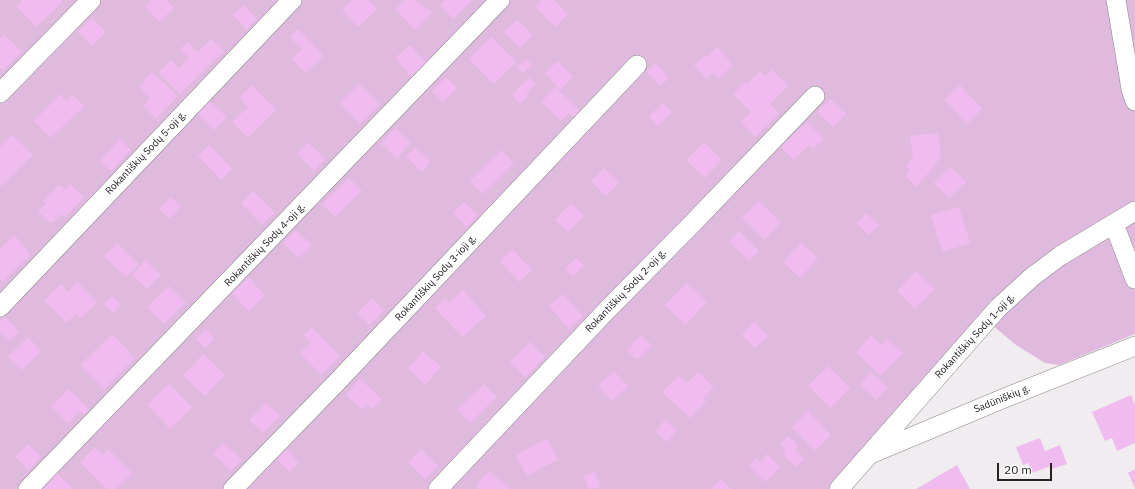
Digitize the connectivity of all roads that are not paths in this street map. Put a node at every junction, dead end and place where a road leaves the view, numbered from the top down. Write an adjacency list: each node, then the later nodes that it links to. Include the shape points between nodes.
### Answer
1 (91, 0): 6 (street)
2 (292, 0): 12 (street, Rokantiškių Sodų 5-oji g.)
3 (500, 0): 15 (street, Rokantiškių Sodų 4-oji g.)
4 (1116, 0): 8 (street)
5 (637, 65): 16 (street, Rokantiškių Sodų 3-ioji g.)
6 (0, 93)
7 (815, 96): 17 (street, Rokantiškių Sodų 2-oji g.)
8 (1135, 101)
9 (1135, 211): 10 (street, Rokantiškių Sodų 1-oji g.)
10 (1114, 224): 11 (street); 14 (street, Rokantiškių Sodų 1-oji g., via 1060,256 998,308)
11 (1135, 279)
12 (0, 307)
13 (1135, 346): 14 (street, Sadūniškių g.)
14 (869, 455): 18 (street, Rokantiškių Sodų 1-oji g.)
15 (28, 489)
16 (233, 489)
17 (438, 489)
18 (839, 489)

